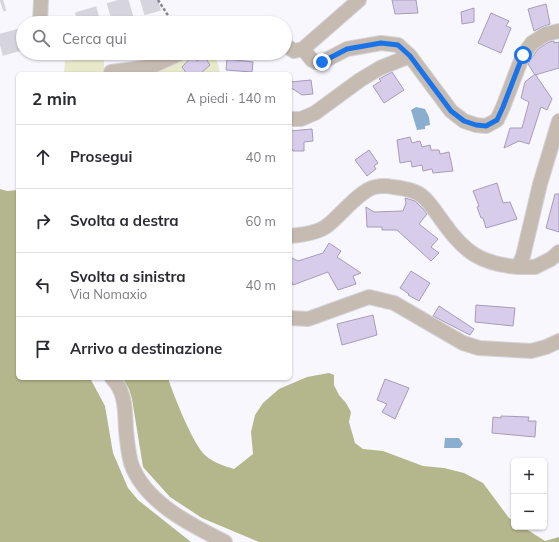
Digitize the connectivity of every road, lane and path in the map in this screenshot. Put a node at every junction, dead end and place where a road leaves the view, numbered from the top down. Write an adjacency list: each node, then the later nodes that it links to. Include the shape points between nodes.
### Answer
1 (41, 0): 4 (street)
2 (158, 0): 5 (path)
3 (359, 0): 7 (street)
4 (40, 16)
5 (168, 16)
6 (559, 31): 9 (street, via 546,34 532,43 523,55 497,120 486,126 464,121 451,111)
7 (303, 49): 8 (street); 9 (street, via 316,62 322,62 347,49 381,43 398,45)
8 (292, 50)
9 (410, 56): 12 (street, via 380,68 315,113 301,119)
10 (166, 60): 11 (street, via 150,67)
11 (111, 72)
12 (292, 119)
13 (559, 120): 16 (street)
14 (292, 236): 16 (street, via 327,226 374,187 392,187 422,196 470,252 485,261)
15 (559, 252): 16 (street, via 535,267)
16 (518, 267)
17 (292, 318): 18 (street, via 308,319 369,297 394,303 463,343 479,348 531,351)
18 (559, 341)
19 (114, 380): 20 (street, via 124,398 128,451 140,482 174,513)
20 (225, 542)

